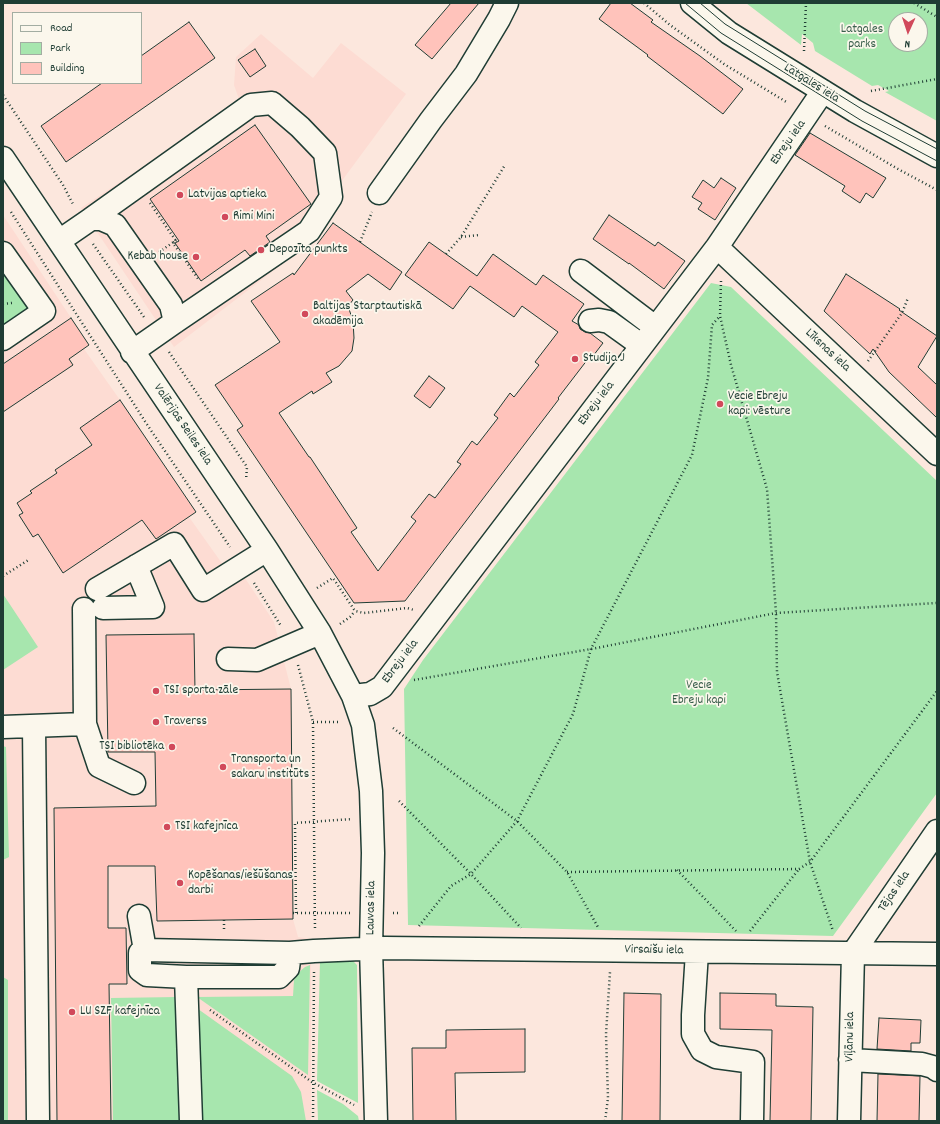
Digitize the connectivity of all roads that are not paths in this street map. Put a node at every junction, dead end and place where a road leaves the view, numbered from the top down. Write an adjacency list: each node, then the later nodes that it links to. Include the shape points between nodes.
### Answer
1 (507, 3): 6 (street, via 466,74)
2 (692, 3): 3 (street, Latgales iela, via 729,33)
3 (823, 91): 4 (street, Latgales iela); 9 (street, Ebreju iela)
4 (937, 156)
5 (3, 158): 8 (street, Valērijas Seiles iela)
6 (379, 193)
7 (86, 222): 8 (street); 12 (street, via 101,219 115,225 171,305); 12 (street, via 251,105 272,103 325,153 331,197 309,232)
8 (59, 241): 17 (street, Valērijas Seiles iela)
9 (714, 251): 14 (street, Ebreju iela); 18 (street, Līksnas iela)
10 (3, 253): 15 (street, via 44,311)
11 (581, 271): 14 (street)
12 (175, 322): 17 (street)
13 (590, 322): 16 (street, via 609,322)
14 (655, 327): 16 (street, Ebreju iela)
15 (3, 339)
16 (641, 345): 24 (street, Ebreju iela, via 382,687 370,694)
17 (132, 352): 19 (street, Valērijas Seiles iela)
18 (937, 454)
19 (267, 550): 20 (street, via 203,590 174,544); 22 (street, Valērijas Seiles iela)
20 (136, 566): 21 (street); 21 (street, via 153,608)
21 (94, 602): 25 (street)
22 (320, 633): 23 (street, via 257,660); 24 (street, Valērijas Seiles iela)
23 (228, 659)
24 (353, 696): 31 (street, Lauvas iela, via 363,725 371,791)
25 (85, 724): 26 (street); 28 (street, via 99,766)
26 (34, 726): 27 (street); 41 (street)
27 (3, 727)
28 (134, 783)
29 (937, 831): 34 (street, Tējas iela)
30 (139, 916): 32 (street)
31 (371, 948): 33 (street, Virsaišu iela); 35 (street, Virsaišu iela); 40 (street, Lauvas iela)
32 (145, 950): 35 (street, Virsaišu iela); 37 (street, via 140,953 140,970 147,975)
33 (697, 952): 34 (street, Virsaišu iela); 43 (street, via 693,1034 702,1050 716,1057 753,1062)
34 (853, 953): 36 (street, Virsaišu iela); 38 (street, Viļānu iela)
35 (290, 954): 37 (street, via 288,968 279,977)
36 (937, 954)
37 (186, 986): 42 (street)
38 (850, 1060): 39 (street, via 922,1064); 44 (street, Viļānu iela)
39 (937, 1070)
40 (376, 1119)
41 (38, 1121)
42 (191, 1121)
43 (752, 1121)
44 (849, 1121)

